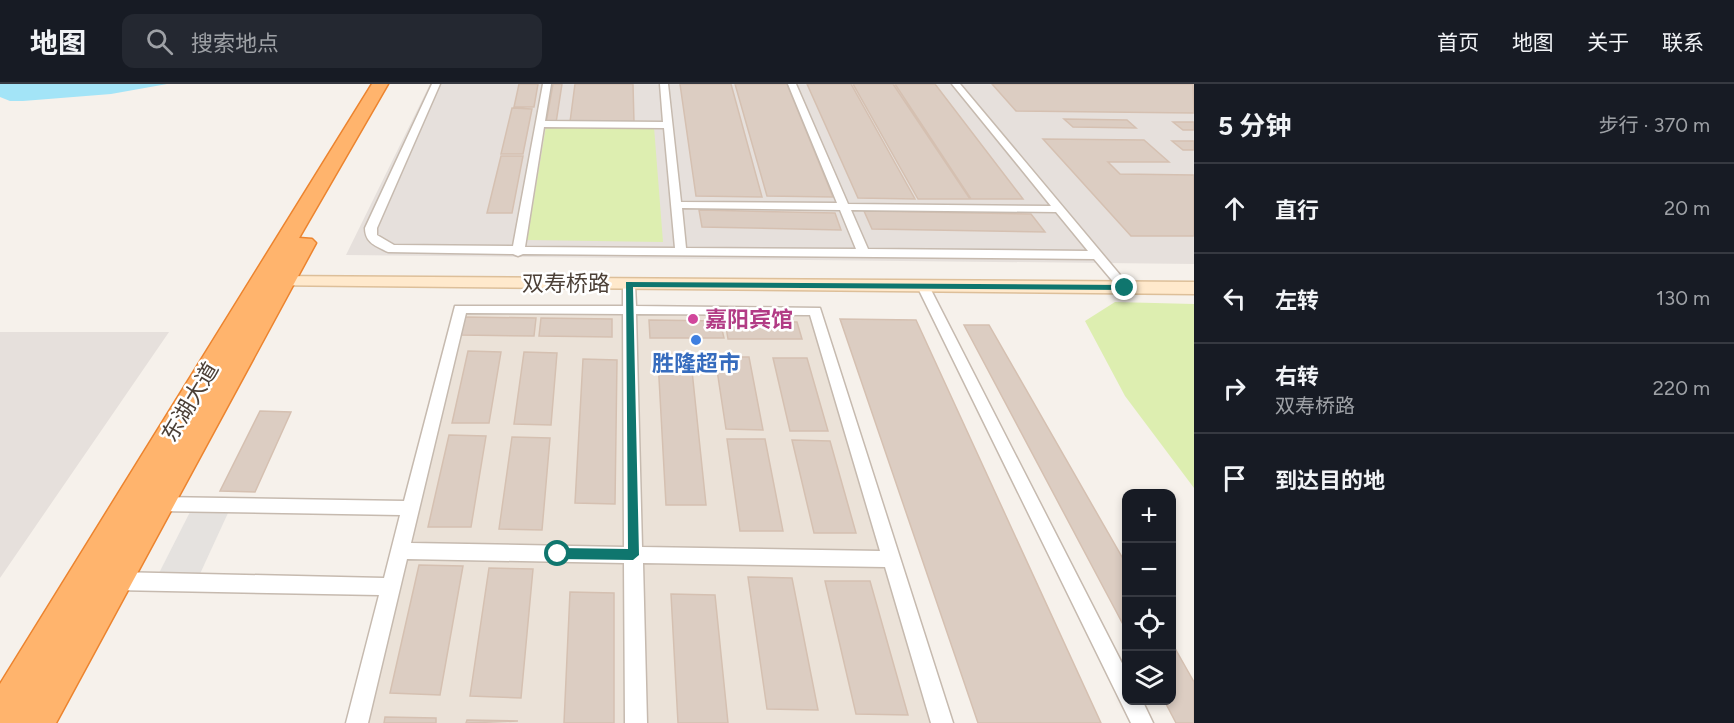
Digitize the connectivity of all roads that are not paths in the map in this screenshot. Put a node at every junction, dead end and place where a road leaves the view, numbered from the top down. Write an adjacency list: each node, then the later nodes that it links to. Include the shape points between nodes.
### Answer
1 (380, 84): 17 (highway, 东湖大道)
2 (395, 84): 17 (highway, 东湖大道)
3 (436, 84): 13 (street, via 371,228 371,236 385,246 406,251)
4 (547, 84): 8 (street)
5 (664, 84): 9 (street)
6 (792, 84): 11 (street)
7 (956, 84): 12 (street)
8 (540, 124): 9 (street); 13 (street)
9 (668, 125): 10 (street)
10 (676, 205): 11 (street); 14 (street)
11 (844, 207): 12 (street); 15 (street)
12 (1060, 209): 16 (street)
13 (518, 252): 14 (street)
14 (681, 253): 15 (street)
15 (864, 254): 16 (street)
16 (1099, 255): 20 (street)
17 (273, 281): 18 (street, 双寿桥路); 23 (highway, 东湖大道); 32 (highway, 东湖大道)
18 (629, 284): 19 (street, 双寿桥路); 22 (street)
19 (923, 286): 20 (street, 双寿桥路); 30 (street)
20 (1125, 288): 21 (street, 双寿桥路)
21 (1194, 288)
22 (630, 310): 24 (street, via 460,309); 26 (street); 27 (street, via 815,311)
23 (158, 504): 24 (street); 28 (highway, 东湖大道)
24 (411, 508): 25 (street)
25 (400, 551): 26 (street); 29 (street)
26 (633, 555): 27 (street); 35 (street)
27 (891, 559): 36 (street)
28 (115, 581): 29 (street); 33 (highway, 东湖大道)
29 (391, 586): 34 (street)
30 (1122, 684)
31 (1133, 705): 37 (street)
32 (0, 720)
33 (35, 723)
34 (357, 723)
35 (636, 723)
36 (942, 723)
37 (1142, 723)

